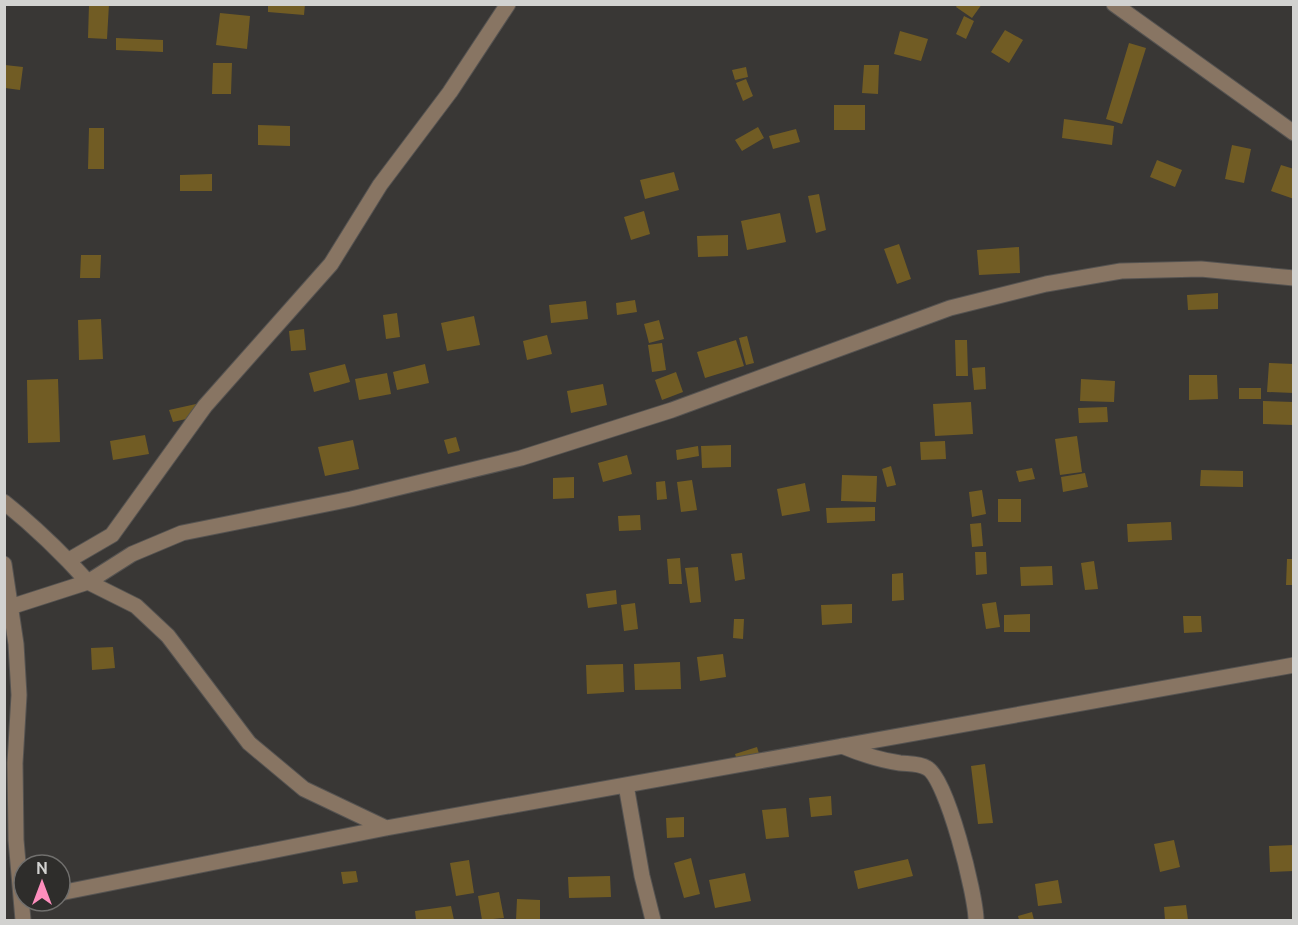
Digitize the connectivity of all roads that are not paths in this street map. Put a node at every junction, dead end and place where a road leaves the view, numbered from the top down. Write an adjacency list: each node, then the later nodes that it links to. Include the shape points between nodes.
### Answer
1 (508, 4): 6 (street, via 450,92 380,185 331,264 205,406 112,535)
2 (1114, 4): 3 (street)
3 (1293, 133)
4 (1293, 278): 8 (street, via 1201,269 1121,271 961,305 672,410 521,458 351,499 182,533 132,554)
5 (4, 502): 6 (street)
6 (69, 560): 8 (street)
7 (4, 564): 9 (street)
8 (88, 582): 9 (street); 13 (street, via 136,606 168,636 249,743 304,789)
9 (8, 608): 14 (street, via 19,695 15,763)
10 (1293, 665): 11 (street)
11 (842, 746): 12 (street); 17 (street, via 866,757 928,768 935,774 946,796 966,866)
12 (627, 785): 13 (street); 16 (street)
13 (386, 828): 15 (street)
14 (20, 853)
15 (72, 891)
16 (653, 921)
17 (976, 921)

